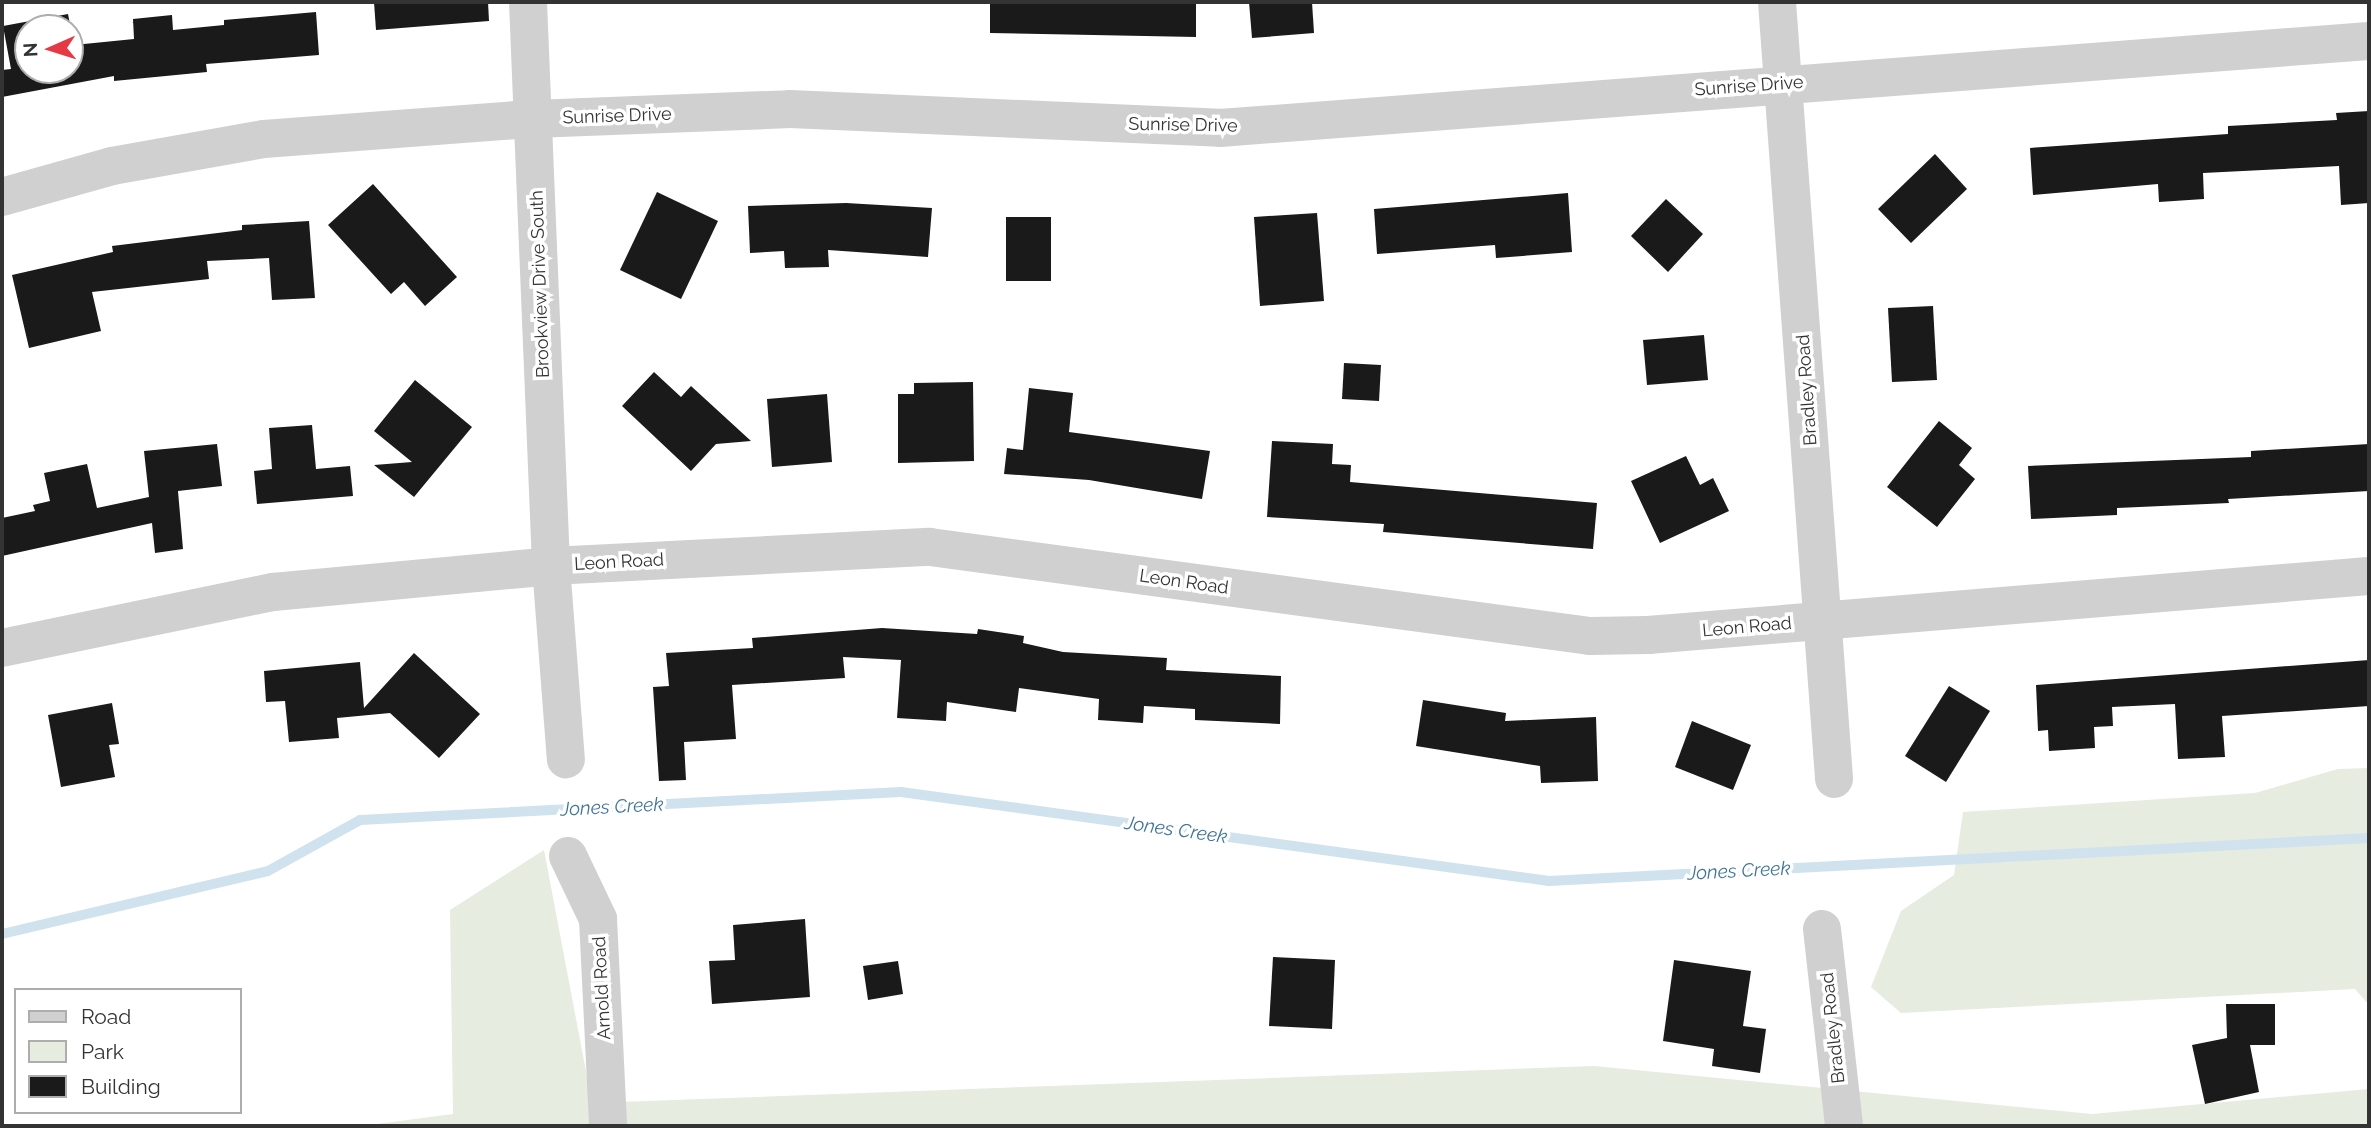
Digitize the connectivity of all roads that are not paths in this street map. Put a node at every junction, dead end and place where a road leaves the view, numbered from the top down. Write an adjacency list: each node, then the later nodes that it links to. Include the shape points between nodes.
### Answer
1 (528, 2): 5 (street, Brookview Drive South)
2 (1777, 2): 4 (street, Bradley Road)
3 (2369, 41): 4 (street, Sunrise Drive)
4 (1783, 84): 5 (street, Sunrise Drive, via 1220,128 790,109); 9 (street, Bradley Road)
5 (533, 119): 6 (street, Sunrise Drive, via 264,139 112,166); 7 (street, Brookview Drive South)
6 (2, 197)
7 (551, 566): 9 (street, Leon Road, via 930,547 1590,636); 10 (street, Leon Road, via 273,592); 11 (street)
8 (2369, 576): 9 (street, Leon Road)
9 (1825, 621): 12 (street, Bradley Road)
10 (2, 648)
11 (566, 759)
12 (1834, 779)
13 (568, 856): 15 (street, Arnold Road, via 598,919)
14 (1822, 929): 16 (street, Bradley Road)
15 (608, 1126)
16 (1844, 1126)

